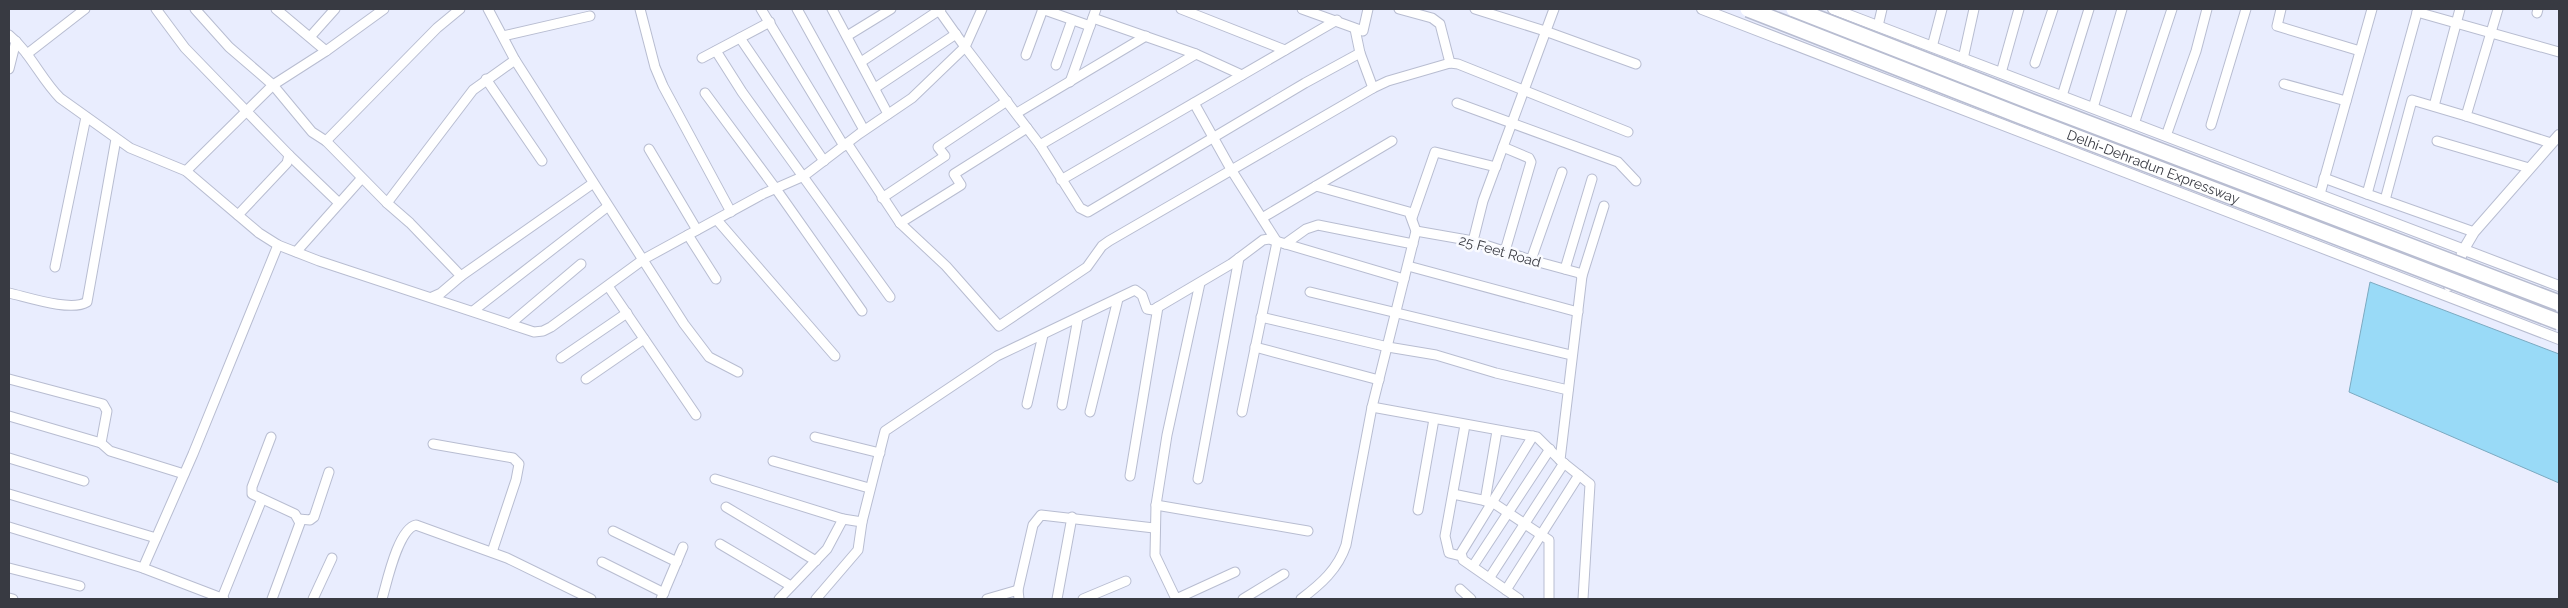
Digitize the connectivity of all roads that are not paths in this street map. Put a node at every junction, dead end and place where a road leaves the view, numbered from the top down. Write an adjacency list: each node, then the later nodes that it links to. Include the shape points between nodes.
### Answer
1 (85, 9): 70 (street)
2 (156, 9): 98 (street, via 185,48)
3 (195, 9): 86 (street, via 229,47)
4 (276, 9): 41 (street)
5 (335, 9): 58 (street)
6 (384, 9): 66 (street)
7 (460, 9): 113 (street, via 437,28)
8 (488, 9): 55 (street)
9 (640, 9): 146 (street, via 663,86)
10 (762, 9): 48 (street)
11 (797, 9): 108 (street)
12 (891, 9): 56 (street)
13 (940, 9): 53 (street); 75 (street)
14 (982, 9): 61 (street)
15 (1042, 9): 42 (street); 72 (street)
16 (1181, 9): 64 (street)
17 (1302, 9): 47 (street)
18 (1368, 9): 50 (street, via 1363,31)
19 (1399, 9): 76 (street, via 1432,18 1440,24)
20 (1475, 9): 51 (street)
21 (1554, 9): 51 (street)
22 (1702, 9): 178 (street)
23 (1748, 9): 191 (highway, Delhi-Dehradun Expressway, bridge)
24 (1794, 9): 182 (highway, Delhi-Dehradun Expressway, bridge)
25 (1834, 9): 45 (street)
26 (1942, 9): 62 (street)
27 (1974, 9): 65 (street)
28 (2019, 9): 81 (street)
29 (2052, 9): 78 (street)
30 (2089, 9): 89 (street)
31 (2122, 9): 93 (street)
32 (2172, 9): 101 (street)
33 (2207, 9): 107 (street)
34 (2246, 9): 105 (street)
35 (2281, 9): 67 (street, via 2277,26)
36 (2372, 9): 67 (street)
37 (2460, 9): 49 (street)
38 (2498, 9): 52 (street)
39 (836, 10): 56 (street)
40 (2417, 10): 49 (street); 139 (street)
41 (287, 12): 58 (street)
42 (1060, 12): 46 (street)
43 (590, 16): 55 (street)
44 (1093, 17): 46 (street); 57 (street); 84 (street)
45 (1880, 17): 62 (street)
46 (1072, 20): 79 (street)
47 (1337, 20): 50 (street); 64 (street)
48 (770, 22): 59 (street); 117 (street)
49 (2456, 23): 52 (street); 97 (street)
50 (1355, 29): 69 (street)
51 (1545, 30): 77 (street); 90 (street)
52 (2492, 32): 68 (street); 102 (street)
53 (956, 34): 61 (street); 87 (street)
54 (9, 35): 60 (street)
55 (502, 36): 74 (street)
56 (847, 36): 75 (street)
57 (1146, 36): 71 (street); 84 (street)
58 (310, 37): 66 (street)
59 (740, 38): 63 (street); 123 (street)
60 (16, 41): 70 (street); 80 (street)
61 (965, 47): 92 (street); 100 (street, via 912,98)
62 (1932, 47): 65 (street)
63 (716, 50): 73 (street); 129 (street, via 742,92)
64 (1285, 50): 82 (street)
65 (1966, 50): 81 (street)
66 (326, 51): 86 (street)
67 (2360, 51): 94 (street)
68 (2559, 52)
69 (1360, 53): 88 (street); 111 (street)
70 (27, 54): 103 (street, via 52,90)
71 (1196, 54): 82 (street); 118 (street)
72 (1026, 55)
73 (702, 58)
74 (515, 60): 83 (street); 135 (street)
75 (861, 62): 87 (street)
76 (1450, 63): 88 (street); 90 (street)
77 (1636, 64)
78 (2035, 64)
79 (1056, 65)
80 (9, 69)
81 (2001, 73): 89 (street)
82 (1242, 74): 95 (street)
83 (486, 79): 122 (street); 143 (street, via 473,90)
84 (1070, 82): 99 (street)
85 (2284, 84): 94 (street)
86 (273, 85): 98 (street); 113 (street, via 312,132)
87 (875, 88): 100 (street)
88 (1373, 88): 127 (street)
89 (2065, 88): 93 (street)
90 (1524, 91): 104 (street); 109 (street)
91 (705, 93): 137 (street)
92 (1008, 100): 99 (street); 140 (street, via 938,147 944,156)
93 (2095, 100): 101 (street)
94 (2346, 101): 131 (street)
95 (1194, 103): 111 (street); 133 (street)
96 (1457, 103): 104 (street)
97 (2434, 106): 102 (street); 141 (street, via 2412,100)
98 (246, 112): 121 (street); 126 (street)
99 (1017, 113): 106 (street)
100 (888, 114): 108 (street)
101 (2137, 115): 107 (street)
102 (2466, 116): 116 (street)
103 (86, 117): 112 (street); 167 (street)
104 (1512, 124): 119 (street); 134 (street, via 1618,162)
105 (2211, 125)
106 (1027, 128): 118 (street); 151 (street, via 954,174 961,185)
107 (2169, 128): 138 (street)
108 (864, 130): 117 (street)
109 (1628, 132)
110 (2559, 134): 116 (street)
111 (1214, 137): 127 (street); 133 (street, via 1088,212 1080,208)
112 (116, 139): 126 (street); 177 (street, via 87,302 81,306 61,304)
113 (326, 141): 130 (street)
114 (1392, 141): 136 (street)
115 (2437, 141): 125 (street)
116 (2551, 143): 125 (street)
117 (846, 144): 123 (street); 140 (street)
118 (1040, 145): 133 (street)
119 (1503, 147): 124 (street); 160 (street, via 1531,160)
120 (649, 149): 152 (street)
121 (288, 155): 142 (street); 147 (street, via 287,163)
122 (542, 161)
123 (824, 161): 129 (street)
124 (1496, 167): 149 (street, via 1435,152); 156 (street)
125 (2529, 168): 155 (street)
126 (186, 171): 147 (street)
127 (1232, 171): 148 (street); 151 (street, via 1109,241 1087,267 999,326 946,266)
128 (1562, 172): 164 (street)
129 (804, 176): 137 (street); 179 (street)
130 (361, 178): 142 (street); 143 (street)
131 (2324, 178): 138 (street); 139 (street)
132 (1592, 179): 168 (street)
133 (1062, 180)
134 (1636, 181)
135 (592, 184): 145 (street); 169 (street)
136 (1316, 186): 148 (street); 149 (street, via 1403,209 1410,212)
137 (776, 188): 146 (street); 185 (street)
138 (2320, 194): 155 (street)
139 (2367, 194): 141 (street)
140 (882, 198): 151 (street)
141 (2385, 200): 155 (street)
142 (339, 203): 161 (street)
143 (387, 203): 169 (street)
144 (1604, 206): 170 (street)
145 (607, 207): 163 (street); 184 (street)
146 (731, 212): 150 (street)
147 (238, 215): 159 (street)
148 (1262, 218): 157 (street)
149 (1412, 218): 153 (street)
150 (717, 220): 152 (street); 199 (street)
151 (900, 223)
152 (697, 230): 154 (street)
153 (1416, 231): 156 (street, 25 Feet Road); 158 (street)
154 (688, 235): 163 (street); 172 (street)
155 (2470, 240): 175 (street); 178 (street)
156 (1473, 241): 160 (street, 25 Feet Road)
157 (1281, 243): 158 (street, via 1318,225); 162 (street, via 1263,240); 171 (street); 189 (street)
158 (1412, 244): 166 (street)
159 (278, 245): 161 (street); 227 (street)
160 (1505, 251): 164 (street, 25 Feet Road)
161 (296, 252): 180 (street)
162 (1239, 258): 173 (street); 231 (street)
163 (644, 259): 174 (street); 201 (street, via 684,324 709,357)
164 (1531, 260): 168 (street, 25 Feet Road)
165 (582, 264): 192 (street)
166 (1408, 266): 171 (street); 186 (street)
167 (56, 267)
168 (1565, 269): 170 (street, 25 Feet Road)
169 (461, 276): 180 (street)
170 (1582, 276): 186 (street)
171 (1404, 278): 188 (street)
172 (716, 279)
173 (1200, 283): 183 (street); 238 (street, via 1167,435)
174 (608, 286): 187 (street); 192 (street, via 544,332)
175 (2559, 286)
176 (1310, 292): 188 (street)
177 (9, 293)
178 (2445, 294): 195 (street)
179 (890, 297)
180 (432, 298): 184 (street)
181 (1118, 299): 183 (street, via 1130,291 1139,290 1147,309); 190 (street); 209 (street)
182 (2559, 304)
183 (1158, 307): 229 (street)
184 (473, 311): 192 (street)
185 (862, 311)
186 (1578, 312): 198 (street)
187 (627, 313): 194 (street); 200 (street)
188 (1394, 313): 197 (street); 198 (street)
189 (1262, 317): 196 (street); 197 (street)
190 (1078, 318): 193 (street); 207 (street)
191 (2559, 322)
192 (510, 324)
193 (1042, 335): 206 (street); 222 (street, via 997,356 893,424 886,431)
194 (644, 339): 203 (street); 211 (street)
195 (2559, 339)
196 (1255, 347): 204 (street); 210 (street)
197 (1388, 347): 204 (street); 205 (street, via 1436,355 1496,374)
198 (1571, 355): 205 (street)
199 (835, 356)
200 (561, 358)
201 (738, 372)
202 (9, 378): 219 (street, via 106,406)
203 (586, 379)
204 (1379, 380): 208 (street)
205 (1568, 390): 225 (street)
206 (1027, 404)
207 (1062, 405)
208 (1372, 407): 213 (street); 275 (street, via 1341,560)
209 (1090, 412)
210 (1242, 412)
211 (696, 415)
212 (9, 416): 219 (street)
213 (1434, 419): 214 (street); 240 (street)
214 (1465, 425): 215 (street); 235 (street)
215 (1497, 431): 217 (street); 237 (street)
216 (271, 436): 236 (street, via 252,487 252,494)
217 (1533, 436): 221 (street); 237 (street)
218 (815, 437): 222 (street)
219 (100, 442): 227 (street, via 110,451)
220 (433, 444): 255 (street, via 513,458 519,464)
221 (1550, 449): 225 (street); 241 (street)
222 (880, 453): 233 (street)
223 (9, 458): 232 (street)
224 (773, 461): 233 (street)
225 (1562, 461): 228 (street); 246 (street)
226 (329, 472): 243 (street, via 314,517)
227 (184, 474): 252 (street)
228 (1579, 475): 251 (street); 292 (street, via 1590,484)
229 (1130, 476)
230 (715, 479): 244 (street)
231 (1198, 479)
232 (84, 481)
233 (869, 488): 245 (street)
234 (9, 494): 252 (street)
235 (1453, 494): 237 (street); 256 (street, via 1445,543 1449,553)
236 (262, 499): 243 (street); 277 (street)
237 (1488, 501): 241 (street); 256 (street)
238 (1156, 505): 248 (street); 250 (street)
239 (726, 507): 258 (street)
240 (1418, 510)
241 (1508, 513): 246 (street); 261 (street)
242 (1072, 517): 248 (street); 271 (street, via 1045,514 1037,518); 286 (street)
243 (299, 519): 278 (street)
244 (843, 519): 245 (street); 258 (street, via 832,542)
245 (862, 522): 283 (street, via 858,550)
246 (1525, 524): 251 (street); 266 (street)
247 (9, 527): 263 (street)
248 (1154, 528): 264 (street, via 1155,555 1176,599)
249 (613, 531): 260 (street)
250 (1308, 531)
251 (1541, 534): 272 (street); 291 (street, via 1550,543)
252 (156, 538): 263 (street)
253 (720, 544): 269 (street)
254 (683, 547): 260 (street)
255 (492, 552): 280 (street, via 421,526 411,526 402,536); 281 (street)
256 (1461, 556): 261 (street)
257 (332, 558): 279 (street)
258 (816, 561): 269 (street)
259 (602, 562): 273 (street)
260 (677, 562): 273 (street)
261 (1473, 566): 266 (street)
262 (9, 568): 268 (street)
263 (143, 568): 277 (street)
264 (1234, 572)
265 (1284, 574): 288 (street)
266 (1490, 577): 272 (street)
267 (1126, 580): 287 (street)
268 (80, 586)
269 (791, 586): 282 (street)
270 (1460, 589): 289 (street)
271 (1018, 590): 284 (street); 285 (street)
272 (1506, 590): 290 (street)
273 (663, 596)
274 (9, 598): 276 (street)
275 (1307, 598)
276 (13, 599)
277 (223, 599)
278 (272, 599)
279 (313, 599)
280 (382, 599)
281 (591, 599)
282 (779, 599)
283 (816, 599)
284 (988, 599)
285 (1019, 599)
286 (1057, 599)
287 (1083, 599)
288 (1244, 599)
289 (1471, 599)
290 (1519, 599)
291 (1549, 599)
292 (1583, 599)

